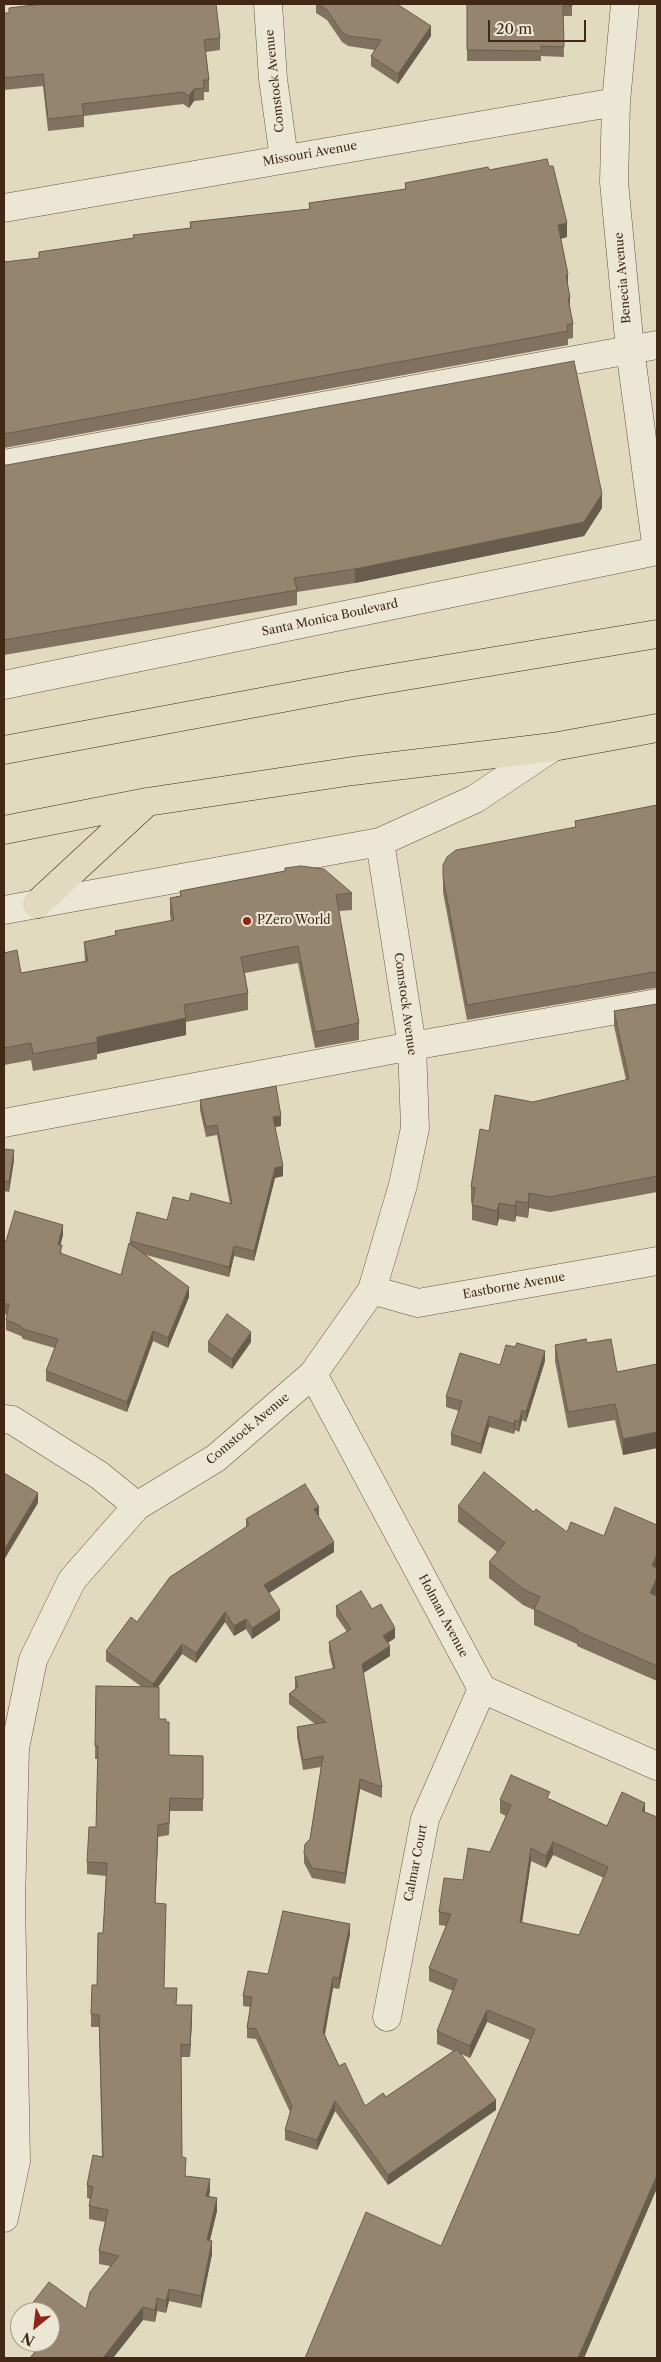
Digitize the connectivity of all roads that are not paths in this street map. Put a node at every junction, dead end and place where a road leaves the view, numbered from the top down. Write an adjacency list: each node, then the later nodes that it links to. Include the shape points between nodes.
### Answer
1 (268, 4): 4 (street, Comstock Avenue, via 272,78)
2 (625, 4): 3 (street, Benecia Avenue)
3 (616, 102): 4 (street, Missouri Avenue); 7 (street, Benecia Avenue, via 614,182)
4 (284, 158): 5 (street, Missouri Avenue)
5 (4, 208)
6 (657, 345): 7 (street)
7 (630, 350): 8 (street); 9 (street, Benecia Avenue)
8 (4, 464)
9 (657, 551): 11 (street, Santa Monica Boulevard)
10 (657, 634): 14 (main road, via 362,683)
11 (4, 685)
12 (657, 728): 13 (main road)
13 (552, 747): 15 (main road); 17 (street, via 475,799)
14 (4, 750)
15 (147, 802): 16 (main road); 18 (main road)
16 (4, 830)
17 (380, 842): 18 (street); 21 (street, Comstock Avenue)
18 (36, 904): 19 (street)
19 (4, 910)
20 (657, 1003): 21 (street)
21 (412, 1046): 22 (street); 24 (street, Comstock Avenue, via 415,1128 403,1185)
22 (4, 1123)
23 (657, 1261): 24 (street, Eastborne Avenue, via 418,1303)
24 (372, 1290): 25 (street, Comstock Avenue)
25 (313, 1374): 27 (street, Comstock Avenue, via 216,1458); 28 (street, Holman Avenue)
26 (4, 1418): 27 (street, via 99,1475)
27 (137, 1506): 31 (street, Comstock Avenue, via 72,1580 33,1660 16,1748 11,1902 16,2161)
28 (482, 1689): 29 (street); 30 (street, Calmar Court, via 425,1819)
29 (657, 1766)
30 (387, 2017)
31 (4, 2218)

